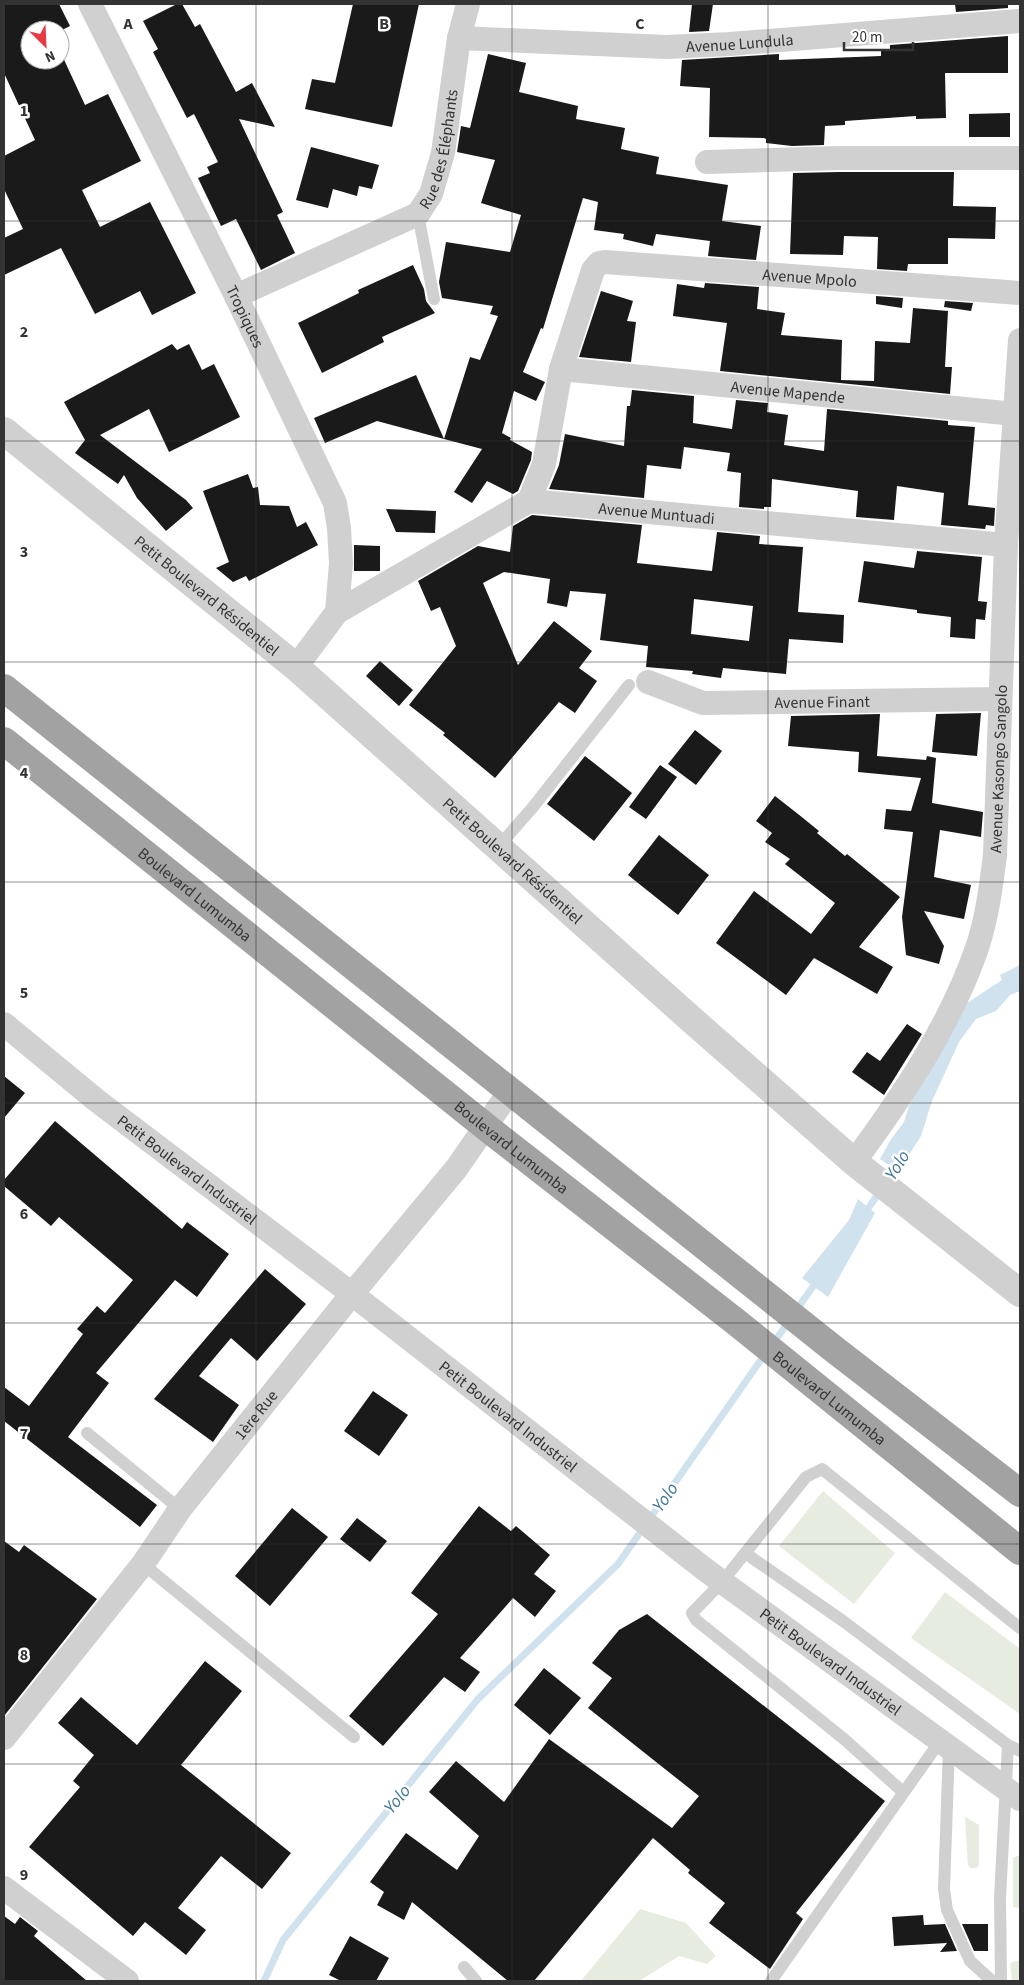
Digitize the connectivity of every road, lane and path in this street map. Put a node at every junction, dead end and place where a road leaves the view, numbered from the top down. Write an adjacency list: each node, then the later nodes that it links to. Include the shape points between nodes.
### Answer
1 (90, 4): 9 (street, Tropiques)
2 (468, 4): 4 (street, Rue des Éléphants)
3 (1020, 21): 4 (street, Avenue Lundula, via 675,46)
4 (459, 38): 7 (street, Rue des Éléphants, via 443,153 431,194)
5 (1020, 158): 6 (street)
6 (707, 162)
7 (418, 214): 9 (street, Rue des Éléphants); 10 (lane)
8 (1020, 293): 12 (street, Avenue Mpolo, via 606,262 593,270)
9 (236, 296): 17 (street, Tropiques, via 335,503 341,563)
10 (434, 299)
11 (1020, 340): 13 (street, Avenue Kasongo Sangolo)
12 (561, 369): 13 (street, Avenue Mapende); 15 (street, via 544,464)
13 (1015, 414): 16 (street, Avenue Kasongo Sangolo)
14 (4, 431): 18 (street, Petit Boulevard Résidentiel)
15 (529, 501): 16 (street, Avenue Muntuadi); 17 (street)
16 (1006, 546): 21 (street, Avenue Kasongo Sangolo)
17 (337, 612): 18 (street)
18 (296, 667): 23 (street, Petit Boulevard Résidentiel)
19 (639, 683): 21 (street, Avenue Finant, via 703,703); 23 (lane)
20 (4, 688): 25 (highway)
21 (1000, 698): 27 (street, Avenue Kasongo Sangolo, via 995,855 977,948 943,1026)
22 (4, 742): 26 (highway, Boulevard Lumumba)
23 (498, 846): 27 (street, Petit Boulevard Résidentiel)
24 (4, 1024): 29 (street, Petit Boulevard Industriel, via 96,1100)
25 (510, 1091): 26 (street, 1ère Rue); 31 (highway)
26 (486, 1127): 29 (street, 1ère Rue, via 456,1169); 33 (highway, Boulevard Lumumba, via 736,1322)
27 (859, 1166): 28 (street, Petit Boulevard Résidentiel)
28 (1020, 1293)
29 (352, 1294): 32 (street, 1ère Rue); 36 (street, Petit Boulevard Industriel)
30 (87, 1433): 32 (lane)
31 (1020, 1493)
32 (180, 1508): 35 (street, 1ère Rue)
33 (1020, 1551)
34 (745, 1553): 36 (lane); 37 (lane, via 806,1477 822,1469); 41 (lane, via 844,1620)
35 (143, 1564): 38 (lane); 39 (street, 1ère Rue)
36 (715, 1576): 40 (street, Petit Boulevard Industriel); 43 (lane, via 692,1613 696,1620 844,1739)
37 (1020, 1628)
38 (354, 1737)
39 (4, 1738)
40 (945, 1745): 43 (lane); 44 (street, Petit Boulevard Industriel); 50 (lane, via 944,1889 947,1910 970,1961)
41 (1008, 1745): 42 (lane); 44 (lane)
42 (1020, 1751)
43 (903, 1792): 49 (lane)
44 (1013, 1794): 51 (lane, via 1000,1898)
45 (4, 1888): 47 (street)
46 (464, 1967): 48 (lane)
47 (127, 1981)
48 (476, 1981)
49 (771, 1981)
50 (992, 1981)
51 (1001, 1981)

